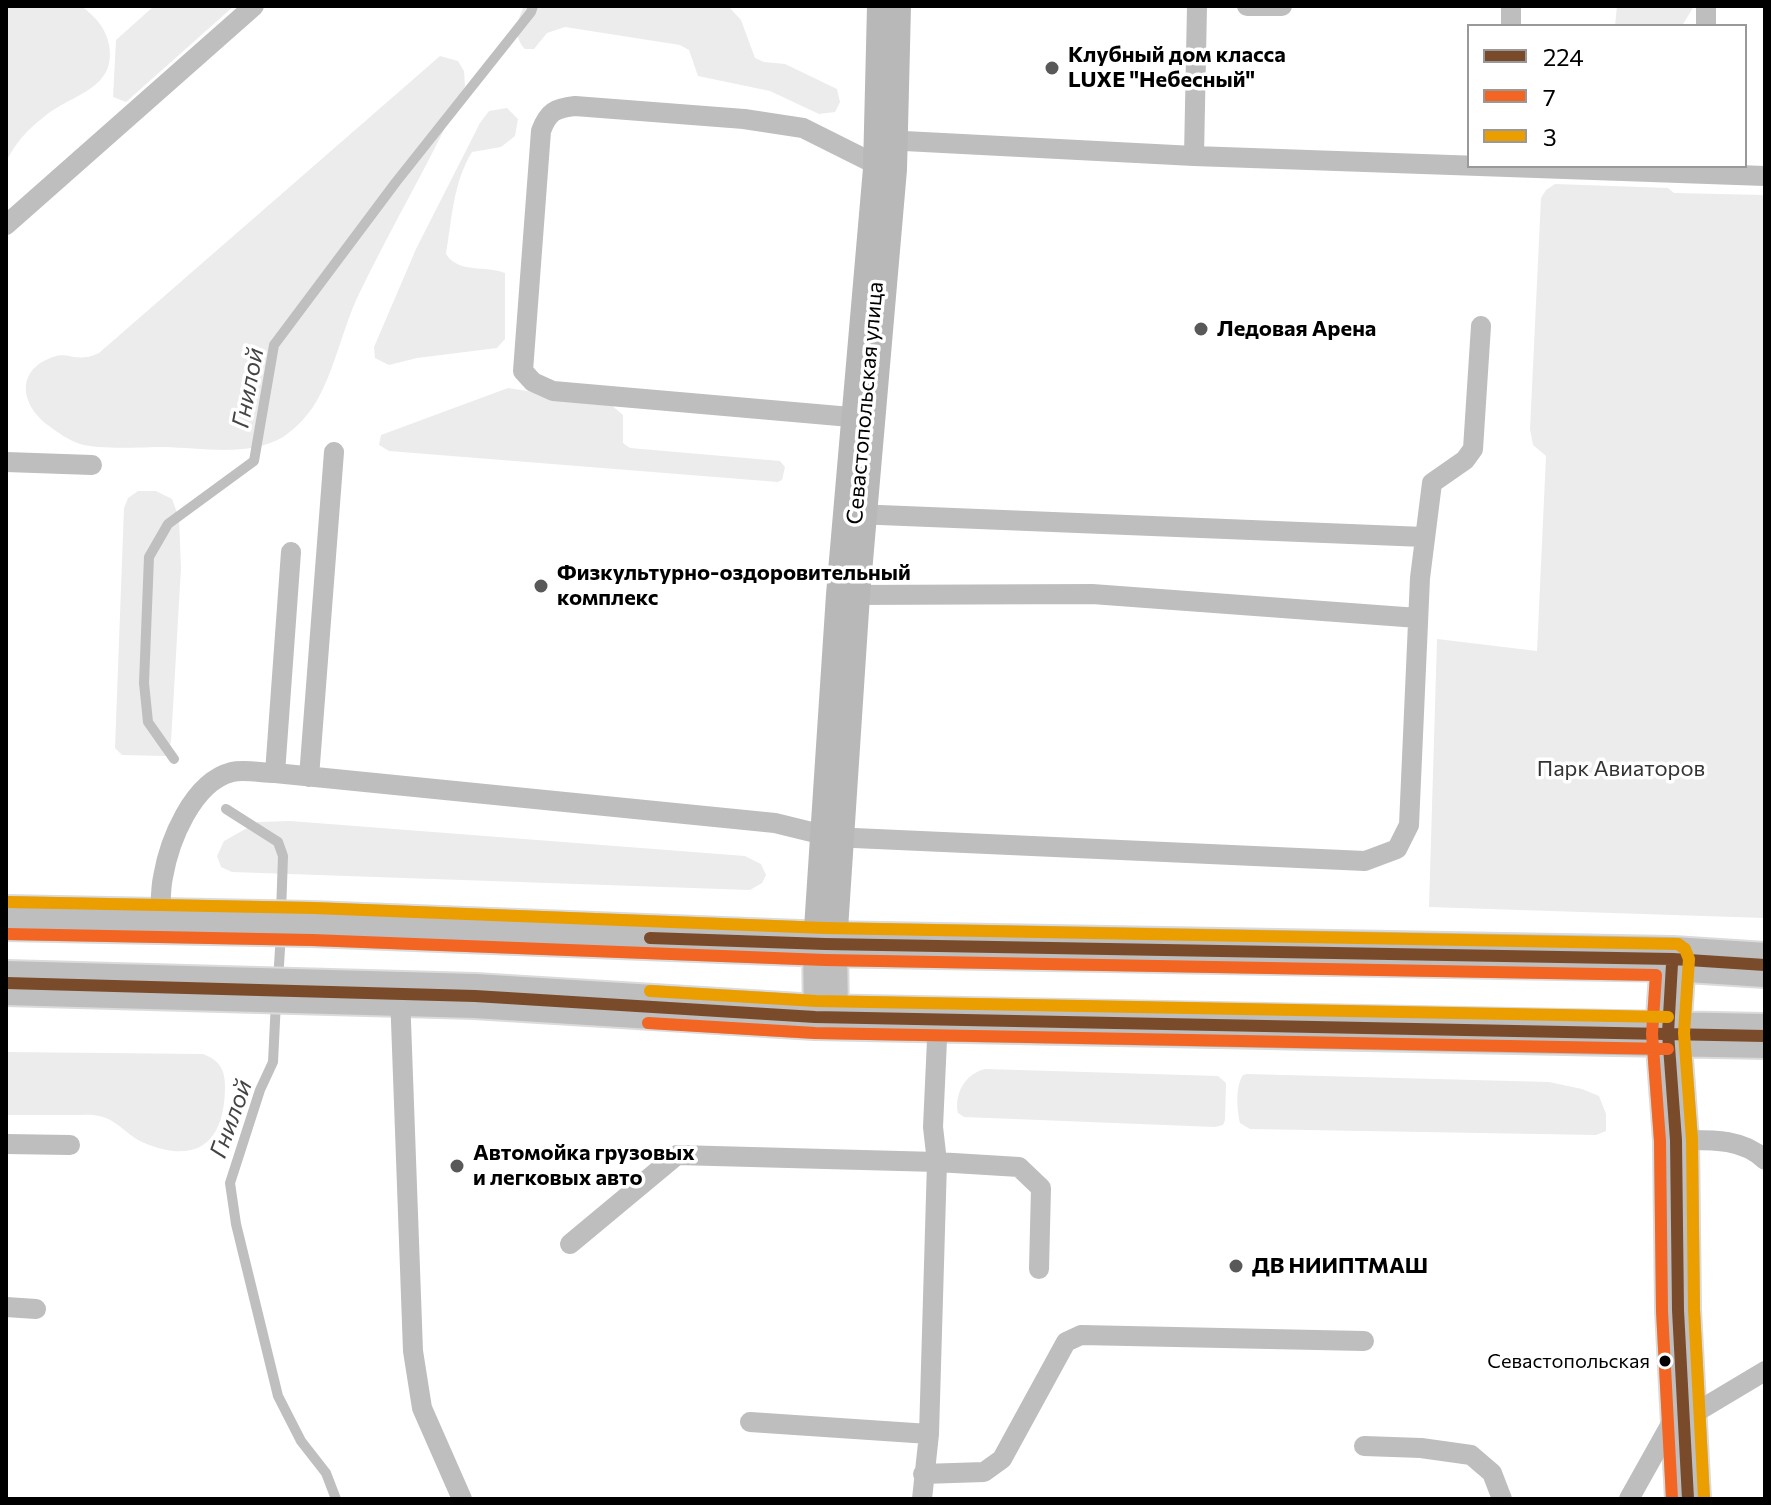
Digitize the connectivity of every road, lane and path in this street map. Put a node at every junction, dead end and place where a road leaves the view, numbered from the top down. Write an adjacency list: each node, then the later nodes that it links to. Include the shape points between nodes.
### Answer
1 (254, 6): 12 (lane)
2 (889, 6): 6 (main road, Севастопольская улица)
3 (1197, 6): 7 (lane)
4 (1247, 6): 5 (lane)
5 (1282, 6)
6 (885, 155): 7 (lane); 14 (main road, Севастопольская улица); 14 (lane, via 803,128 575,106 556,108 546,116 541,131 523,371 533,382 553,391)
7 (1194, 156): 8 (lane)
8 (1467, 166)
9 (1572, 168): 10 (lane)
10 (1703, 170): 11 (lane)
11 (1765, 176)
12 (6, 225)
13 (1481, 326): 19 (lane, via 1473,449 1432,483)
14 (862, 418): 18 (main road, Севастопольская улица)
15 (334, 452): 24 (lane)
16 (6, 462): 17 (lane)
17 (92, 465)
18 (855, 514): 19 (lane); 21 (main road, Севастопольская улица)
19 (1424, 537): 22 (lane)
20 (291, 552): 23 (lane)
21 (848, 595): 22 (lane, via 1092,594); 25 (main road, Севастопольская улица)
22 (1418, 618): 25 (lane, via 1409,825 1397,849 1365,861)
23 (275, 773): 24 (lane); 27 (lane, via 232,772 210,782 187,809 162,879)
24 (309, 777): 25 (lane, via 775,823)
25 (832, 837): 28 (main road, Севастопольская улица)
26 (6, 918): 27 (main road)
27 (160, 921): 28 (main road)
28 (825, 944): 29 (main road); 33 (main road)
29 (1673, 959): 30 (main road); 35 (main road)
30 (1765, 965)
31 (6, 983): 32 (main road)
32 (400, 994): 33 (main road); 53 (lane, via 413,1351 422,1408)
33 (826, 1017): 34 (main road)
34 (938, 1018): 35 (main road); 41 (lane, via 933,1127)
35 (1668, 1033): 36 (main road); 37 (main road)
36 (1765, 1036)
37 (1676, 1140): 40 (lane, via 1728,1141); 48 (main road)
38 (6, 1144): 39 (lane)
39 (70, 1145)
40 (1765, 1160)
41 (937, 1162): 42 (lane, via 677,1155); 43 (lane, via 1019,1167 1041,1188); 50 (lane)
42 (570, 1244)
43 (1039, 1269)
44 (6, 1307): 45 (lane)
45 (36, 1309)
46 (1364, 1341): 52 (lane, via 1081,1335 1066,1342 1002,1459 984,1472)
47 (1765, 1371): 48 (lane)
48 (1683, 1412): 55 (lane); 56 (main road)
49 (750, 1422): 50 (lane)
50 (929, 1434): 52 (lane)
51 (1364, 1446): 54 (lane, via 1471,1455 1492,1473)
52 (926, 1490)
53 (462, 1499)
54 (1502, 1499)
55 (1629, 1499)
56 (1688, 1499)

